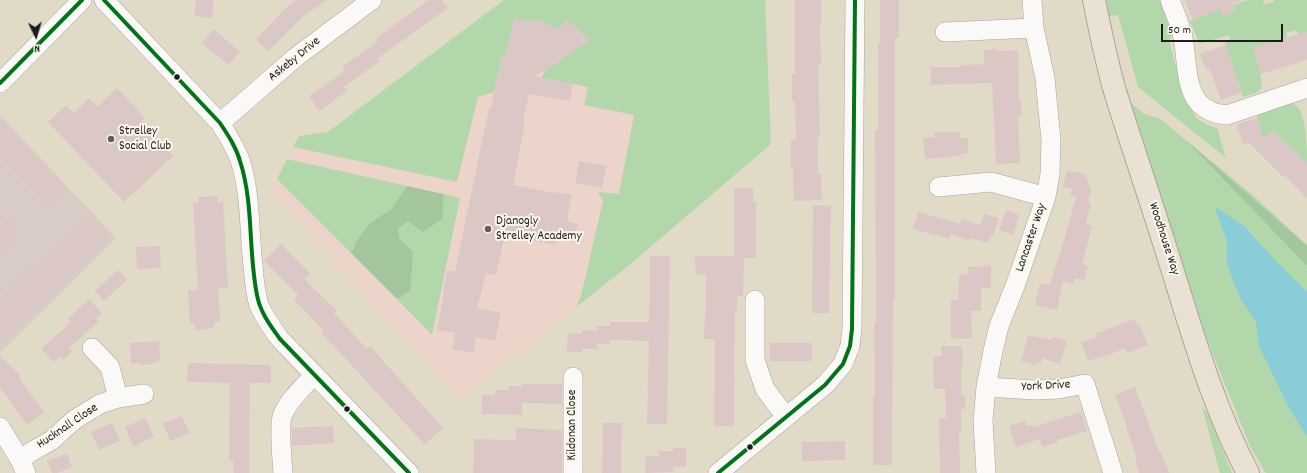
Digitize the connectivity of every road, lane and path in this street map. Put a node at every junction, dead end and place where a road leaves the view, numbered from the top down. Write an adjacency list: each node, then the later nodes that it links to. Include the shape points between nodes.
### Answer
1 (82, 0): 10 (street)
2 (372, 0): 12 (street, Askeby Drive, via 296,57)
3 (855, 0): 22 (street, via 850,346 843,364 825,385)
4 (1032, 0): 8 (street, Lancaster Way)
5 (1094, 0): 31 (main road, Woodhouse Way, via 1114,87 1196,347 1234,447)
6 (1170, 0): 11 (street, via 1183,36 1193,94 1199,104 1216,113 1227,115)
7 (110, 2): 12 (street)
8 (1034, 28): 9 (street); 14 (street, Lancaster Way, via 1045,78 1051,140)
9 (945, 32)
10 (0, 83)
11 (1307, 88)
12 (220, 123): 17 (street, via 240,160 244,177 255,288 260,305 268,323 280,339)
13 (939, 186): 14 (street, via 991,182)
14 (1046, 197): 19 (street, Lancaster Way, via 999,326)
15 (755, 300): 22 (street, via 755,360 765,389)
16 (92, 348): 21 (street, via 110,367)
17 (314, 375): 25 (street, via 289,404 282,417); 26 (street)
18 (573, 377): 27 (street, Kildonan Close)
19 (986, 387): 29 (street, Lancaster Way, via 983,421); 30 (street, York Drive, via 1035,390 1085,384)
20 (144, 394): 21 (street, Hucknall Close)
21 (118, 398): 24 (street, Hucknall Close, via 100,404 74,420 52,440 31,452)
22 (786, 417): 28 (street)
23 (0, 427): 24 (street)
24 (23, 466)
25 (283, 473)
26 (409, 473)
27 (573, 473)
28 (718, 473)
29 (986, 473)
30 (1113, 473)
31 (1248, 473)

